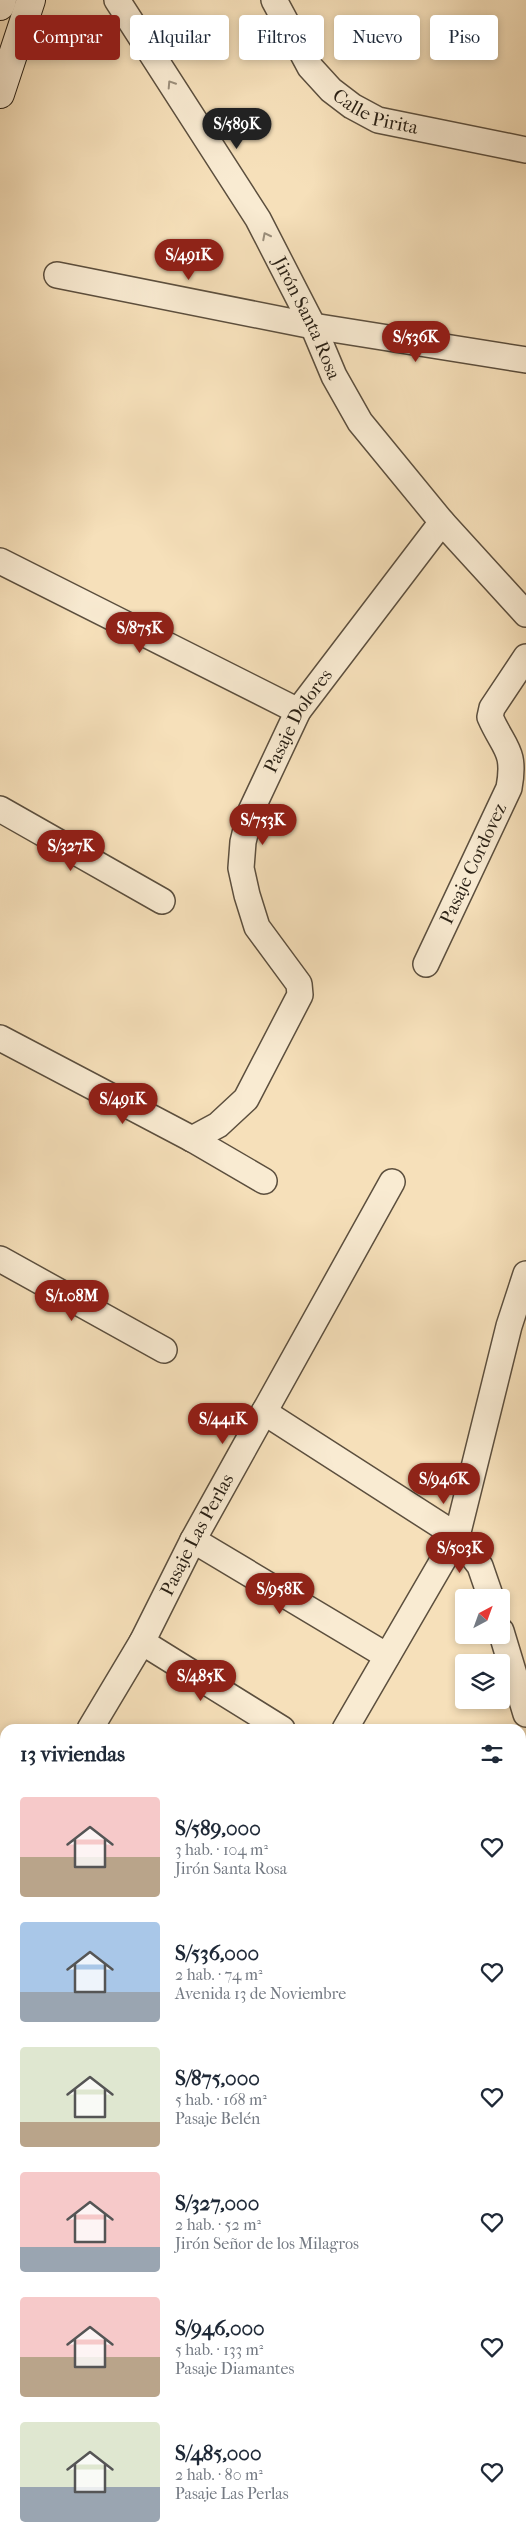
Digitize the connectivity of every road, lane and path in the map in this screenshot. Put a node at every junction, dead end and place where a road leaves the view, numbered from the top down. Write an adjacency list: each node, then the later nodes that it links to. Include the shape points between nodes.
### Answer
1 (2, 0): 5 (street)
2 (30, 0): 6 (street)
3 (117, 0): 9 (street, Jirón Santa Rosa, one-way to 3, via 258,219)
4 (274, 0): 7 (street, Calle Pirita, via 310,67 331,90 352,106 378,120)
5 (0, 6)
6 (0, 94)
7 (526, 150)
8 (57, 275): 9 (street)
9 (312, 326): 10 (street); 11 (street, Jirón Santa Rosa, via 334,376 360,422)
10 (526, 360)
11 (442, 522): 13 (street, Jirón Santa Rosa); 15 (street, Pasaje Dolores)
12 (0, 561): 15 (street)
13 (526, 614)
14 (526, 657): 18 (street, Pasaje Cordovez, via 492,708 490,717 508,746 512,771 508,788)
15 (298, 711): 20 (street, Pasaje Dolores, via 250,813 243,842 242,868 257,927 299,984 300,995 246,1099 218,1125)
16 (0, 809): 17 (street)
17 (162, 901)
18 (426, 964)
19 (0, 1038): 20 (street)
20 (192, 1139): 21 (street)
21 (264, 1181)
22 (392, 1182): 27 (street, Pasaje Las Perlas)
23 (0, 1259): 26 (street)
24 (526, 1274): 25 (street)
25 (518, 1327): 28 (street)
26 (164, 1350)
27 (264, 1412): 28 (street); 29 (street, Pasaje Las Perlas)
28 (457, 1536): 30 (street, via 480,1566); 33 (street)
29 (193, 1540): 31 (street, Pasaje Las Perlas); 33 (street)
30 (488, 1589)
31 (142, 1642): 35 (street, Pasaje Las Perlas); 36 (street)
32 (505, 1644): 34 (street)
33 (387, 1656): 37 (street)
34 (526, 1714)
35 (93, 1724)
36 (274, 1724)
37 (348, 1724)

